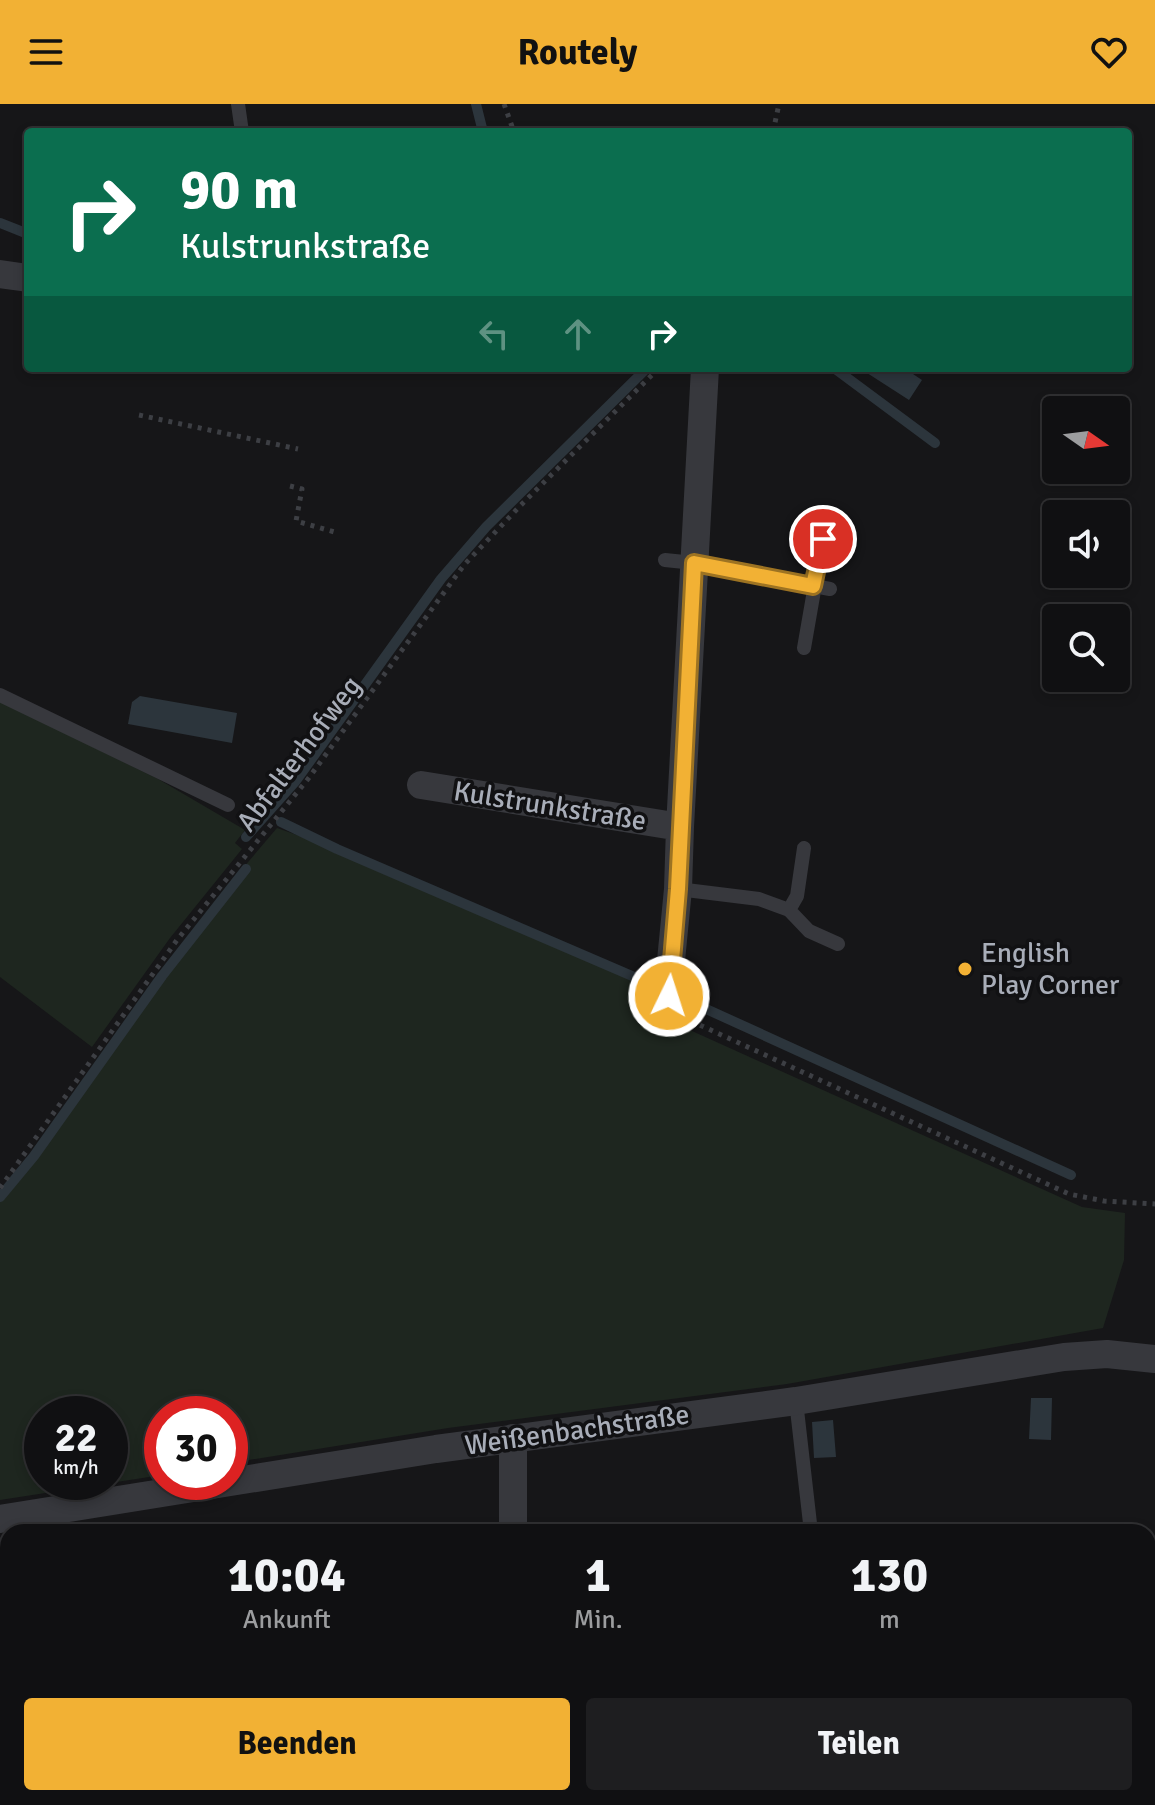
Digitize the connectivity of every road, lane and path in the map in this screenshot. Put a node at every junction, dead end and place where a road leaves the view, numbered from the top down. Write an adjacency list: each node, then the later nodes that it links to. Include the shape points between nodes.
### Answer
1 (238, 104): 4 (lane)
2 (504, 104): 5 (path)
3 (779, 104): 6 (path)
4 (241, 128)
5 (513, 128)
6 (774, 128)
7 (0, 274): 8 (street)
8 (24, 277)
9 (655, 372): 30 (path, Abfalterhofweg, via 457,574 308,779 177,940)
10 (705, 372): 17 (street, Kulstrunkstraße)
11 (139, 415): 12 (path)
12 (298, 449)
13 (290, 486): 14 (path, via 302,489 296,521)
14 (338, 533)
15 (823, 539): 18 (lane)
16 (665, 560): 17 (lane)
17 (694, 563): 18 (lane); 24 (street, Kulstrunkstraße)
18 (813, 586): 19 (lane); 20 (lane)
19 (830, 589)
20 (804, 648)
21 (0, 695): 23 (lane)
22 (421, 785): 24 (street, Kulstrunkstraße)
23 (228, 805)
24 (680, 827): 26 (street, Kulstrunkstraße)
25 (804, 848): 27 (lane, via 797,896)
26 (678, 889): 27 (lane, via 759,899); 29 (street, Kulstrunkstraße)
27 (789, 910): 28 (lane, via 809,931)
28 (838, 944)
29 (669, 994): 31 (path, via 669,1011 1069,1194)
30 (0, 1188)
31 (1155, 1204)
32 (1155, 1352): 33 (street)
33 (1155, 1359): 34 (street, Weißenbachstraße, via 1064,1357)
34 (796, 1401): 35 (street, Weißenbachstraße); 38 (lane)
35 (513, 1438): 36 (street, Weißenbachstraße); 37 (street)
36 (0, 1519)
37 (513, 1524)
38 (810, 1524)

